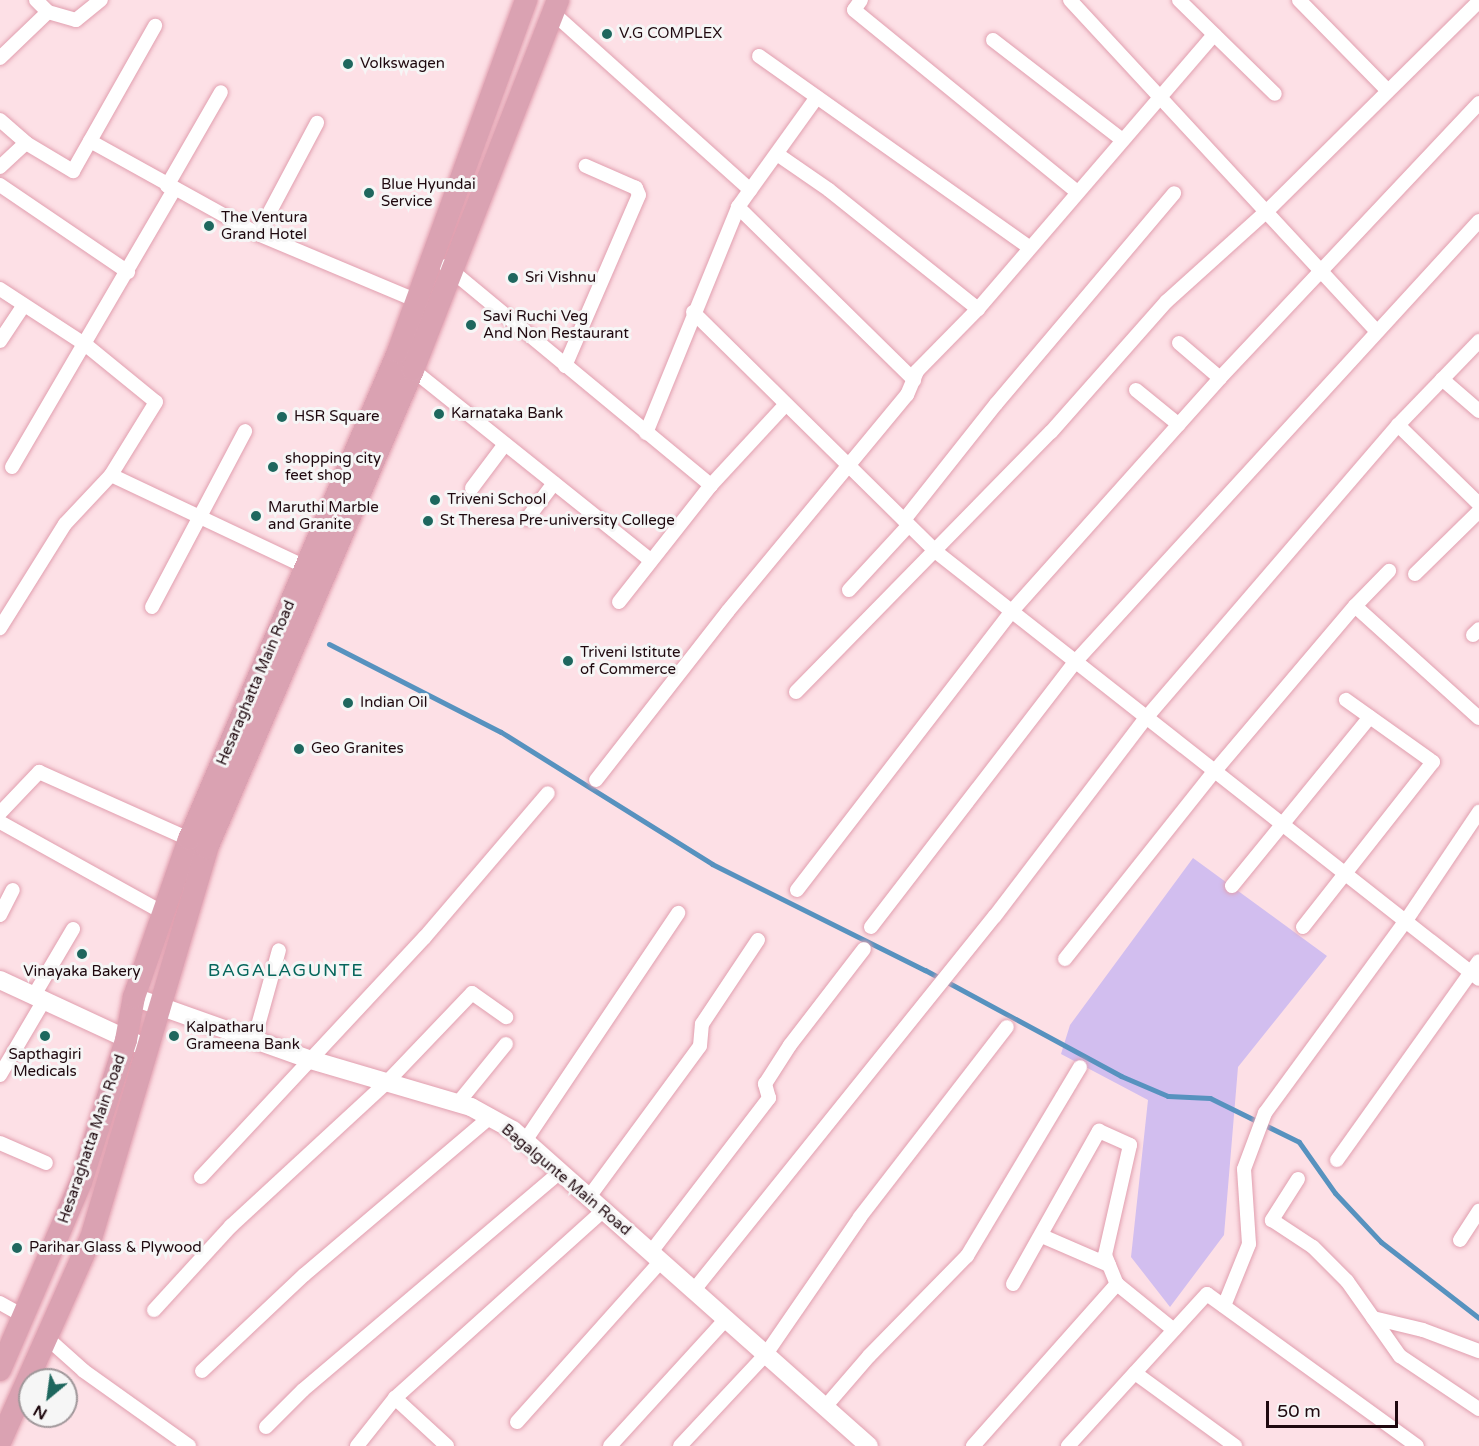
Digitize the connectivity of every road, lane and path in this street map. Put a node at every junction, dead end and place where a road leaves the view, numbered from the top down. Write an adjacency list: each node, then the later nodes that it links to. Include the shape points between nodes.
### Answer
1 (36, 0): 10 (street)
2 (101, 0): 10 (street, via 76,20)
3 (526, 0): 40 (main road, Hesaraghatta Main Road)
4 (861, 0): 33 (street, via 854,10)
5 (1070, 0): 18 (street)
6 (1179, 0): 12 (street)
7 (1299, 0): 16 (street)
8 (1479, 1): 16 (street)
9 (555, 7): 32 (street); 40 (main road, Hesaraghatta Main Road)
10 (48, 12): 15 (street)
11 (155, 26): 25 (street)
12 (1214, 34): 18 (street); 19 (street)
13 (993, 40): 24 (street)
14 (759, 56): 20 (street)
15 (0, 58)
16 (1388, 91): 36 (street)
17 (221, 92): 31 (street)
18 (1159, 94): 24 (street); 36 (street)
19 (1275, 94)
20 (817, 97): 27 (street); 39 (street)
21 (1479, 102): 41 (street)
22 (0, 120): 26 (street)
23 (317, 123): 38 (street)
24 (1121, 139): 33 (street)
25 (90, 141): 26 (street, via 73,171); 31 (street)
26 (26, 142): 29 (street)
27 (777, 154): 32 (street); 46 (street, via 830,190)
28 (586, 166): 53 (street, via 636,188 639,195)
29 (0, 167)
30 (0, 185): 42 (street)
31 (170, 188): 38 (street); 42 (street)
32 (750, 190): 35 (street)
33 (1076, 191): 39 (street)
34 (1174, 193): 76 (street)
35 (738, 207): 47 (street); 57 (street)
36 (1268, 210): 41 (street); 77 (street, via 1167,301 1051,432)
37 (1479, 221): 48 (street)
38 (258, 234): 44 (street)
39 (1029, 247): 46 (street)
40 (441, 263): 44 (main road, Hesaraghatta Main Road); 53 (street); 54 (main road, Hesaraghatta Main Road)
41 (1322, 270): 48 (street); 55 (street)
42 (128, 272): 52 (street)
43 (0, 289): 45 (street)
44 (417, 302): 79 (main road, Hesaraghatta Main Road)
45 (24, 305): 49 (street); 52 (street)
46 (978, 309): 57 (street)
47 (693, 312): 59 (street); 64 (street)
48 (1376, 331): 88 (street)
49 (0, 341)
50 (1479, 341): 56 (street)
51 (1179, 343): 55 (street)
52 (87, 345): 67 (street); 68 (street, via 156,402)
53 (566, 366): 64 (street)
54 (413, 370): 65 (street); 79 (main road, Hesaraghatta Main Road)
55 (1220, 378): 61 (street)
56 (1442, 379): 60 (street); 62 (street)
57 (914, 380): 66 (street, via 907,394)
58 (1136, 390): 61 (street)
59 (786, 404): 66 (street); 70 (street)
60 (1479, 411)
61 (1179, 425): 86 (street)
62 (1398, 425): 72 (street); 92 (street)
63 (245, 431): 74 (street)
64 (646, 433): 70 (street)
65 (505, 444): 69 (street); 71 (street)
66 (847, 465): 76 (street); 95 (street)
67 (12, 467)
68 (111, 475): 74 (street); 87 (street, via 65,524)
69 (554, 483): 75 (street); 78 (street)
70 (711, 485): 78 (street)
71 (472, 488)
72 (1479, 504)
73 (1479, 511): 81 (street)
74 (198, 518): 79 (street); 85 (street)
75 (527, 519)
76 (906, 523): 77 (street); 82 (street)
77 (935, 551): 86 (street); 89 (street)
78 (650, 560): 83 (street)
79 (314, 570): 101 (main road, Hesaraghatta Main Road)
80 (1389, 571): 84 (street)
81 (1415, 574)
82 (849, 590)
83 (619, 602)
84 (1355, 606): 93 (street); 94 (street)
85 (152, 607)
86 (1011, 612): 88 (street); 105 (street)
87 (0, 628)
88 (1075, 662): 92 (street); 110 (street)
89 (796, 692)
90 (1346, 700): 91 (street)
91 (1370, 717): 100 (street); 102 (street, via 1433,762)
92 (1146, 718): 94 (street); 151 (street, via 996,916)
93 (1479, 718)
94 (1214, 772): 100 (street); 116 (street)
95 (596, 780)
96 (548, 793): 129 (street)
97 (1479, 812): 109 (street)
98 (0, 813): 101 (street, via 39,772)
99 (0, 822): 106 (street)
100 (1282, 825): 102 (street); 103 (street)
101 (198, 844): 106 (main road, Hesaraghatta Main Road); 122 (main road, Hesaraghatta Main Road)
102 (1344, 874): 109 (street); 111 (street)
103 (1232, 886)
104 (13, 890): 108 (street)
105 (797, 890)
106 (162, 912): 120 (main road, Hesaraghatta Main Road)
107 (678, 913): 135 (street)
108 (0, 915)
109 (1405, 922): 118 (street); 153 (street, via 1265,1113 1244,1169 1249,1244)
110 (871, 927)
111 (1303, 927)
112 (74, 929): 121 (street)
113 (758, 940): 142 (street, via 702,1024 700,1046)
114 (864, 949): 147 (street, via 790,1045 765,1084 768,1098)
115 (279, 950): 126 (street)
116 (1065, 959)
117 (1479, 961): 118 (street)
118 (1475, 977): 137 (street)
119 (0, 980): 121 (street)
120 (134, 997): 122 (street, Bagalgunte Main Road); 125 (main road, Hesaraghatta Main Road)
121 (38, 1000): 125 (street); 131 (street)
122 (162, 1007): 126 (street, Bagalgunte Main Road); 128 (main road, Hesaraghatta Main Road)
123 (506, 1017): 132 (street, via 472,993)
124 (1007, 1027): 161 (street, via 860,1217)
125 (126, 1040): 128 (street); 155 (main road, Hesaraghatta Main Road, via 81,1182)
126 (254, 1040): 129 (street, Bagalgunte Main Road)
127 (506, 1044): 133 (street)
128 (150, 1047): 159 (main road, Hesaraghatta Main Road, via 91,1238)
129 (311, 1060): 132 (street, Bagalgunte Main Road); 140 (street)
130 (1080, 1067): 166 (street, via 968,1256 869,1356)
131 (0, 1075)
132 (387, 1082): 133 (street, Bagalgunte Main Road); 154 (street, via 231,1226)
133 (458, 1103): 134 (street, Bagalgunte Main Road)
134 (490, 1117): 135 (street, Bagalgunte Main Road); 163 (street, via 304,1275)
135 (525, 1141): 139 (street, Bagalgunte Main Road)
136 (0, 1143): 138 (street)
137 (1337, 1160)
138 (46, 1163)
139 (560, 1172): 142 (street, Bagalgunte Main Road); 169 (street, via 303,1390)
140 (201, 1177)
141 (1298, 1179): 156 (street, via 1272,1220 1313,1247 1347,1281)
142 (588, 1197): 143 (street, Bagalgunte Main Road)
143 (604, 1210): 147 (street, Bagalgunte Main Road); 165 (street)
144 (1479, 1211): 146 (street)
145 (1042, 1236): 148 (street); 148 (street, via 1099,1131 1130,1145 1105,1255); 149 (street)
146 (1460, 1240)
147 (656, 1256): 151 (street, Bagalgunte Main Road); 168 (street)
148 (1109, 1265): 150 (street)
149 (1013, 1284)
150 (1117, 1284): 158 (street); 177 (street)
151 (694, 1290): 157 (street, Bagalgunte Main Road)
152 (0, 1303): 155 (street)
153 (1224, 1306): 158 (street, via 1207,1294); 180 (street)
154 (154, 1310)
155 (25, 1317): 162 (main road, Hesaraghatta Main Road)
156 (1372, 1318): 160 (street, via 1423,1330); 167 (street, via 1400,1356)
157 (726, 1319): 161 (street, Bagalgunte Main Road); 174 (street)
158 (1174, 1330): 164 (street)
159 (46, 1337): 170 (main road, Hesaraghatta Main Road); 171 (street, via 84,1371)
160 (1479, 1351)
161 (766, 1354): 166 (street, Bagalgunte Main Road); 175 (street)
162 (0, 1370)
163 (202, 1371)
164 (1135, 1372): 178 (street); 179 (street)
165 (395, 1398): 172 (street); 173 (street)
166 (825, 1407): 176 (street, Bagalgunte Main Road)
167 (1479, 1409)
168 (517, 1422)
169 (266, 1427)
170 (0, 1442)
171 (189, 1446)
172 (357, 1446)
173 (447, 1446)
174 (610, 1446)
175 (680, 1446)
176 (869, 1446)
177 (973, 1446)
178 (1068, 1446)
179 (1235, 1446)
180 (1417, 1446)

